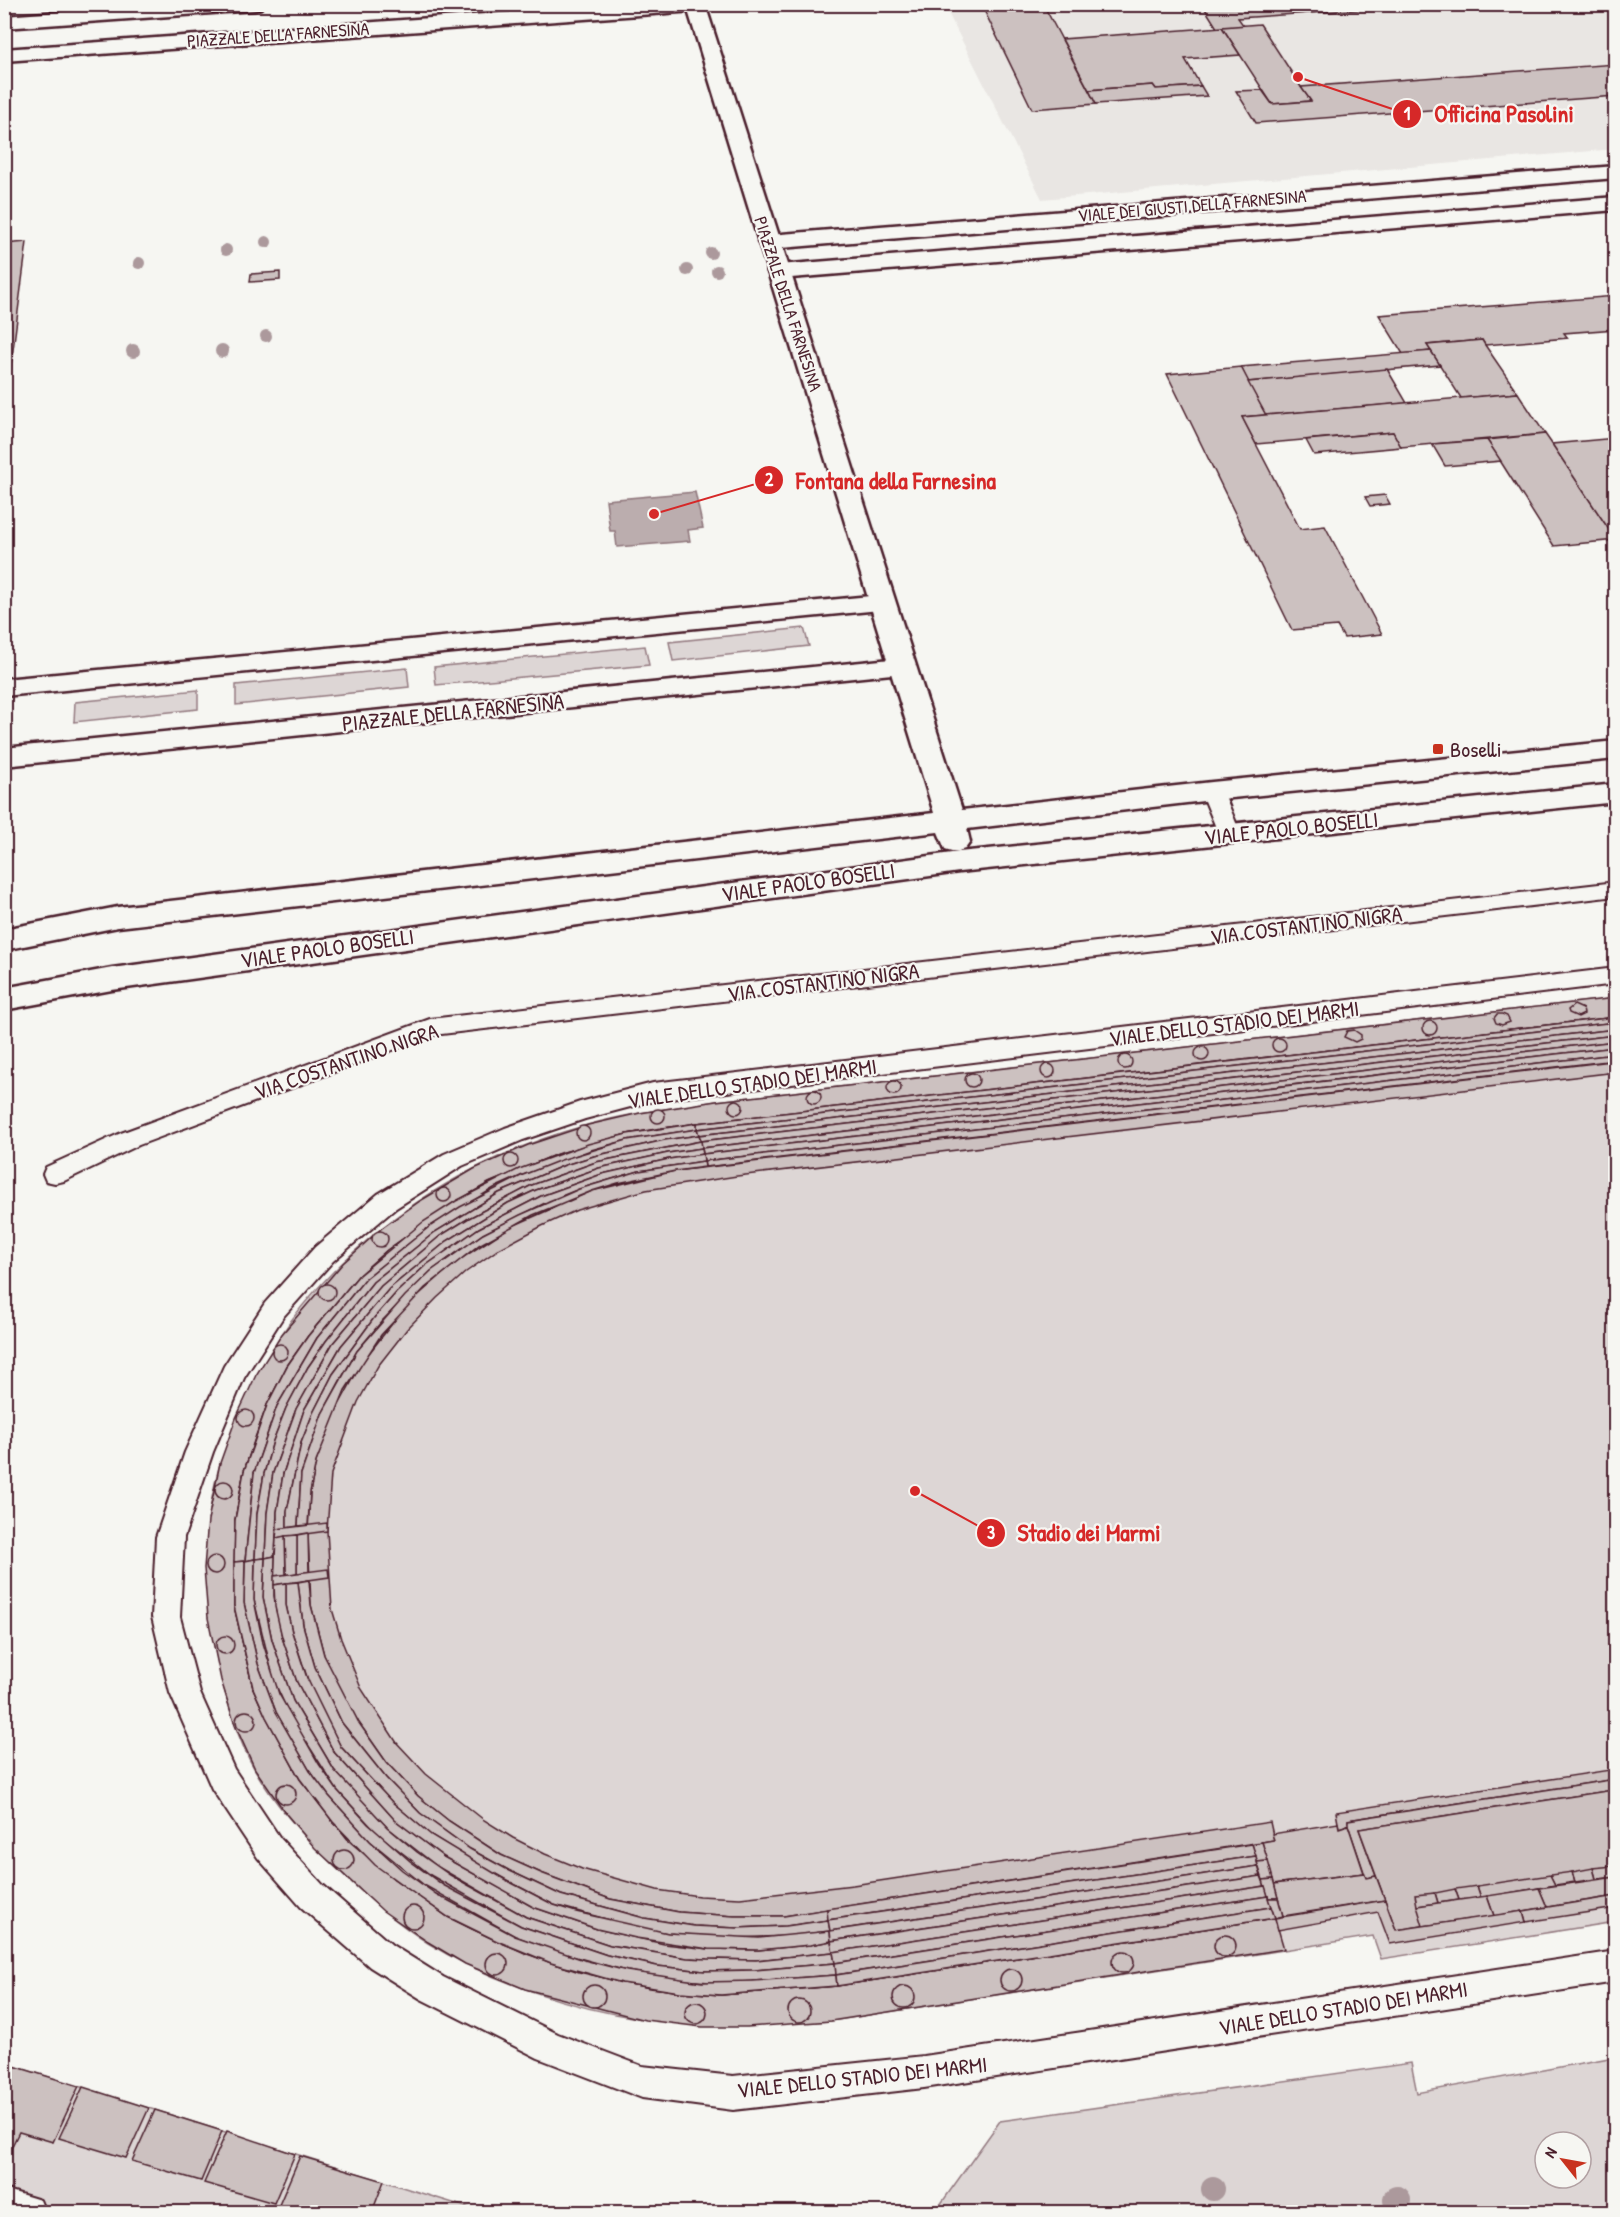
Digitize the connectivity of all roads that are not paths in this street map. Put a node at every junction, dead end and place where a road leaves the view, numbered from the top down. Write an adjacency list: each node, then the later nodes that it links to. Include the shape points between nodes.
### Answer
1 (254, 4): 3 (street, PIAZZALE DELLA FARNESINA)
2 (695, 5): 4 (street, PIAZZALE DELLA FARNESINA); 11 (street, PIAZZALE DELLA FARNESINA)
3 (4, 22)
4 (4, 55)
5 (1616, 172): 6 (street, VIALE DEI GIUSTI DELLA FARNESINA)
6 (1527, 179): 8 (street, VIALE DEI GIUSTI DELLA FARNESINA); 9 (street)
7 (1616, 203): 9 (street, VIALE DEI GIUSTI DELLA FARNESINA)
8 (1185, 206): 10 (street); 11 (street, VIALE DEI GIUSTI DELLA FARNESINA)
9 (1550, 208): 10 (street, VIALE DEI GIUSTI DELLA FARNESINA)
10 (1201, 237): 12 (street, VIALE DEI GIUSTI DELLA FARNESINA)
11 (769, 242): 12 (street, PIAZZALE DELLA FARNESINA)
12 (779, 272): 13 (street, PIAZZALE DELLA FARNESINA)
13 (880, 603): 14 (street, PIAZZALE DELLA FARNESINA); 15 (street)
14 (901, 666): 17 (street, PIAZZALE DELLA FARNESINA); 20 (street, PIAZZALE DELLA FARNESINA)
15 (4, 688)
16 (1616, 750): 18 (street, VIALE PAOLO BOSELLI)
17 (4, 758)
18 (1212, 791): 20 (street, VIALE PAOLO BOSELLI); 21 (lane)
19 (1616, 793): 21 (street, VIALE PAOLO BOSELLI)
20 (951, 822): 22 (street, PIAZZALE DELLA FARNESINA); 24 (street, VIALE PAOLO BOSELLI, via 118,917)
21 (1230, 835): 22 (street, VIALE PAOLO BOSELLI)
22 (958, 862): 26 (street, VIALE PAOLO BOSELLI, via 112,979)
23 (1616, 889): 27 (lane, VIA COSTANTINO NIGRA, via 430,1027 130,1139)
24 (4, 940)
25 (1616, 976): 28 (lane, VIALE DELLO STADIO DEI MARMI, via 653,1092 580,1111 453,1160 387,1201 324,1254 274,1310 233,1374 199,1452 171,1537 166,1617 185,1693 223,1779 269,1848 312,1896 381,1956 432,1988 550,2047 642,2082 733,2093 924,2073)
26 (4, 999)
27 (55, 1174)
28 (1616, 1966)
29 (4, 2206): 30 (lane)
30 (28, 2212)

